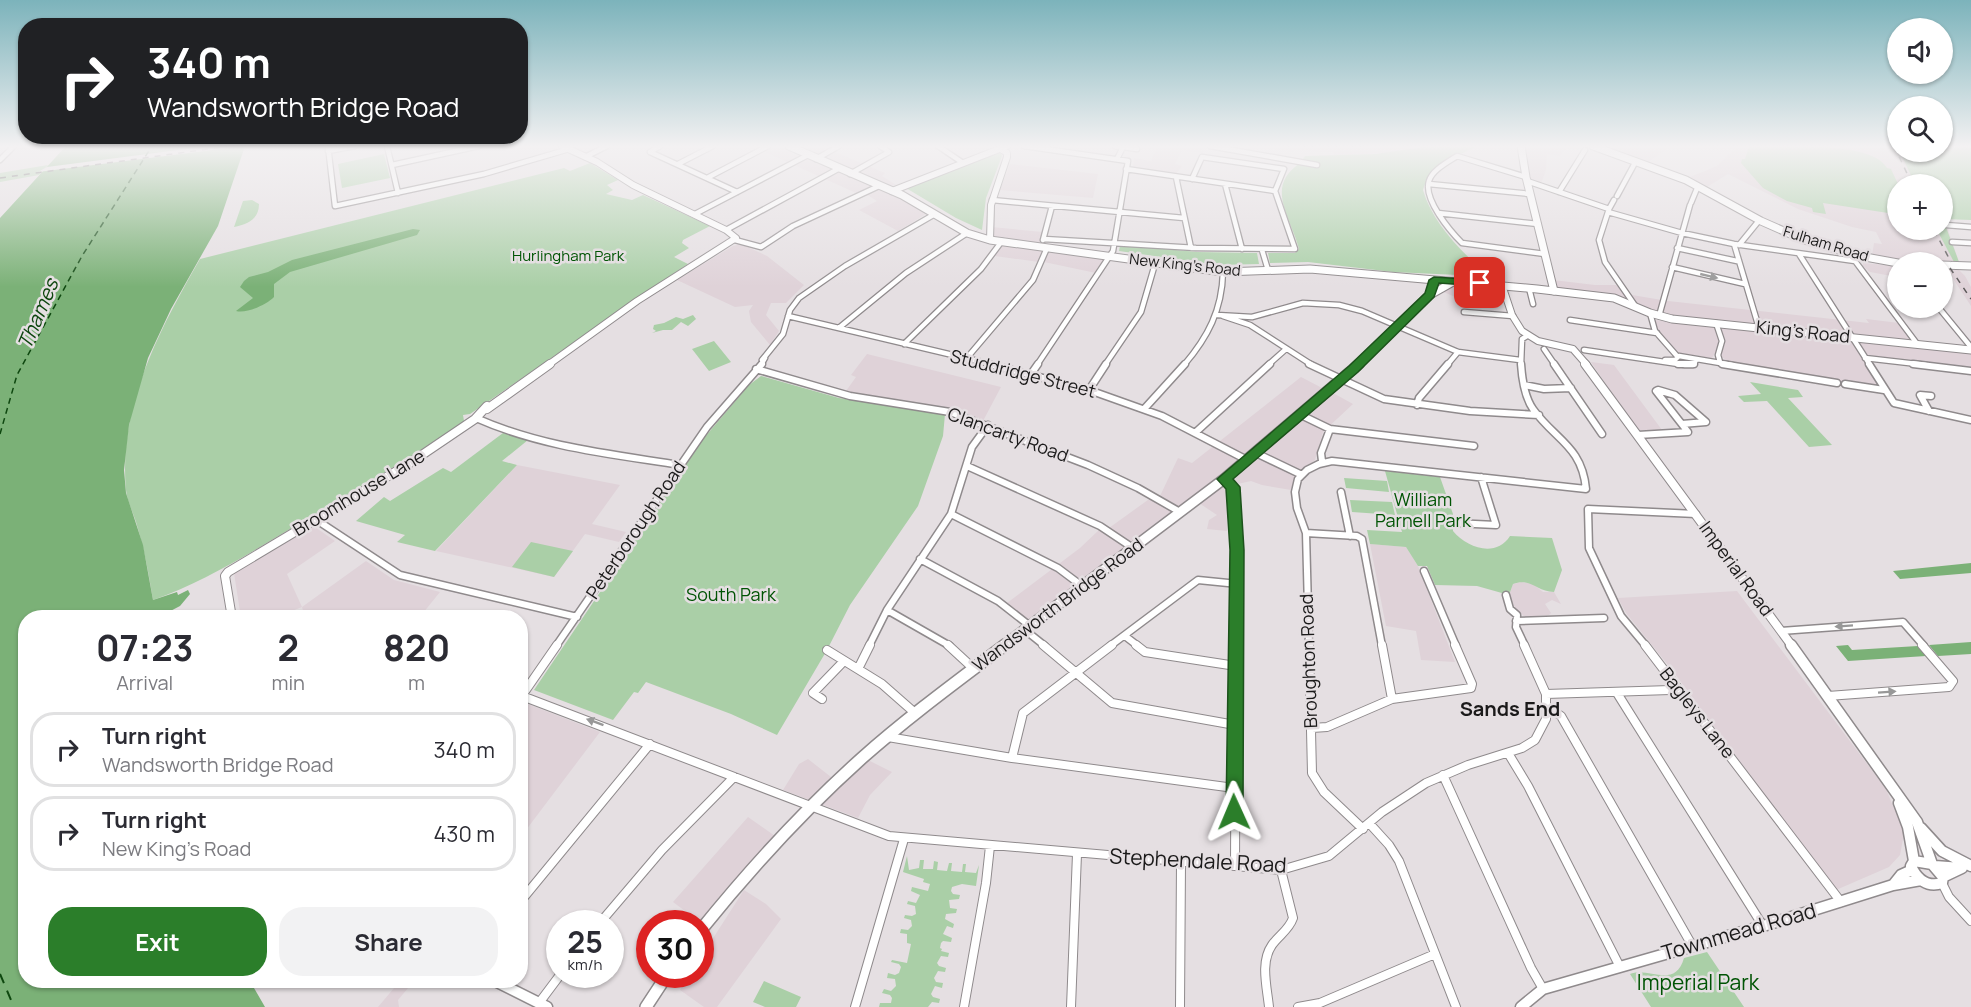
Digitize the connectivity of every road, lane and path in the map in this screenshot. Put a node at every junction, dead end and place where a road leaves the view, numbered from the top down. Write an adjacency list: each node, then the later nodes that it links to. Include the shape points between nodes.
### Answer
1 (333, 193): 2 (street, via 335,206)
2 (398, 193)
3 (650, 193): 25 (street)
4 (735, 193): 25 (street)
5 (794, 193): 32 (street)
6 (864, 193): 35 (street, via 793,226 761,248)
7 (896, 193): 26 (main road, New King's Road)
8 (994, 193): 20 (street)
9 (1123, 193): 23 (street)
10 (1179, 193): 27 (street)
11 (1227, 193): 45 (street)
12 (1276, 193): 46 (street, via 1295,249)
13 (1431, 193): 24 (street)
14 (1520, 193): 19 (street)
15 (1562, 193): 22 (street)
16 (1619, 193): 22 (street)
17 (1695, 193): 34 (street)
18 (1710, 193): 51 (main road, Fulham Road, via 1804,240)
19 (1530, 194): 29 (main road)
20 (992, 200): 21 (street); 36 (street)
21 (1052, 206): 23 (street); 41 (street)
22 (1608, 210): 34 (street); 67 (street, via 1599,240 1605,262)
23 (1120, 212): 27 (street); 38 (street)
24 (1438, 213): 29 (street); 47 (street, via 1463,244)
25 (695, 214): 32 (street)
26 (935, 214): 33 (main road, New King's Road); 71 (street, Peterborough Road, via 822,280 799,298)
27 (1184, 218): 43 (street)
28 (1757, 222): 42 (street)
29 (1538, 224): 47 (main road)
30 (1953, 226): 31 (street)
31 (1971, 227)
32 (726, 230): 35 (street)
33 (968, 233): 36 (main road, New King's Road); 80 (street, via 906,273)
34 (1682, 233): 42 (street); 44 (street)
35 (735, 240): 113 (street, Broomhouse Lane, via 637,301)
36 (990, 240): 37 (main road, New King's Road)
37 (1002, 241): 41 (main road, New King's Road); 85 (street, via 981,269)
38 (1115, 242): 41 (street); 43 (street); 49 (street)
39 (1952, 242): 40 (street)
40 (1971, 243)
41 (1044, 245): 49 (main road, New King's Road); 93 (street, via 1033,280)
42 (1736, 245): 48 (street); 50 (street)
43 (1191, 248): 45 (street)
44 (1677, 248): 50 (street); 55 (street)
45 (1242, 249): 46 (street)
46 (1262, 250): 56 (street)
47 (1545, 254): 64 (main road)
48 (1799, 254): 84 (street); 86 (street, via 1856,261)
49 (1110, 257): 52 (main road, New King's Road); 99 (street)
50 (1737, 261): 61 (street)
51 (1887, 261)
52 (1155, 264): 57 (main road, New King's Road); 105 (street, via 1141,312)
53 (1953, 265): 54 (main road)
54 (1971, 266)
55 (1672, 267): 61 (street, one-way to 61); 73 (street)
56 (1268, 270): 57 (main road, New King's Road); 58 (main road, New King's Road, via 1310,269)
57 (1223, 272): 70 (street)
58 (1411, 279): 59 (main road, New King's Road); 65 (main road, via 1422,283)
59 (1434, 280): 60 (main road, New King's Road); 65 (main road)
60 (1455, 281): 62 (main road, New King's Road); 65 (main road)
61 (1745, 284): 81 (street)
62 (1502, 285): 63 (main road, New King's Road); 72 (street)
63 (1529, 288): 64 (main road, New King's Road); 66 (street)
64 (1554, 291): 67 (main road, New King's Road, via 1614,298)
65 (1430, 294): 79 (main road, Wandsworth Bridge Road)
66 (1533, 304)
67 (1636, 307): 69 (main road, King's Road)
68 (1464, 312): 72 (street)
69 (1650, 313): 73 (main road, King's Road); 82 (street)
70 (1220, 315): 74 (street); 78 (street); 109 (street, via 1190,357)
71 (788, 316): 80 (street, Studdridge Street); 97 (street, Peterborough Road, via 783,334)
72 (1513, 316): 83 (street)
73 (1659, 316): 77 (main road, King's Road)
74 (1252, 317): 78 (street); 79 (street, via 1292,304 1317,302 1362,311)
75 (1947, 318): 88 (street)
76 (1570, 320): 82 (street)
77 (1716, 323): 81 (main road, King's Road); 96 (street, via 1722,341)
78 (1250, 325): 87 (street)
79 (1398, 326): 91 (street); 100 (main road, Wandsworth Bridge Road)
80 (840, 327): 85 (street, Studdridge Street)
81 (1759, 328): 84 (main road, King's Road)
82 (1657, 333): 95 (street)
83 (1527, 336): 90 (street); 94 (street, via 1521,340)
84 (1852, 338): 86 (main road, King's Road); 92 (street)
85 (904, 344): 93 (street, Studdridge Street)
86 (1918, 345): 88 (main road, King's Road)
87 (1286, 349): 100 (street); 118 (street)
88 (1971, 349)
89 (1544, 350): 104 (street)
90 (1575, 350): 95 (street); 120 (street, Imperial Road)
91 (1458, 352): 94 (street); 108 (street)
92 (1865, 358): 98 (street); 106 (street)
93 (966, 359): 99 (street, Studdridge Street)
94 (1520, 360): 103 (street)
95 (1677, 360): 96 (street, via 1693,365 1696,360)
96 (1720, 362): 101 (street)
97 (757, 368): 116 (street, Clancarty Road, via 850,396 939,410); 125 (street, Peterborough Road)
98 (1971, 371)
99 (1031, 374): 105 (street, Studdridge Street)
100 (1341, 381): 108 (street, via 1384,399); 111 (main road, Wandsworth Bridge Road)
101 (1838, 383)
102 (1845, 384): 106 (street)
103 (1524, 385): 104 (street); 112 (street)
104 (1571, 388): 119 (street)
105 (1089, 390): 109 (street, Studdridge Street)
106 (1884, 390): 110 (street, via 1894,403)
107 (1931, 396): 110 (street, via 1920,395)
108 (1417, 405): 112 (street)
109 (1145, 408): 118 (street, Studdridge Street)
110 (1929, 411): 114 (street)
111 (1301, 415): 117 (street); 122 (main road, Wandsworth Bridge Road)
112 (1539, 416): 128 (street, via 1579,459 1586,489)
113 (476, 418): 125 (street, via 501,429 562,444); 134 (street, Broomhouse Lane, via 436,447)
114 (1971, 420)
115 (1682, 424): 115 (street, via 1669,408 1656,391 1675,395 1706,422); 120 (street, via 1688,432)
116 (988, 425): 126 (street, via 974,441); 131 (street, Clancarty Road, via 1088,465)
117 (1330, 429): 121 (street); 124 (street, via 1321,453)
118 (1196, 432): 123 (street, Studdridge Street)
119 (1602, 434)
120 (1638, 435): 133 (street, Imperial Road)
121 (1474, 446)
122 (1256, 453): 123 (main road, Wandsworth Bridge Road); 127 (street)
123 (1247, 460): 129 (main road, Wandsworth Bridge Road)
124 (1322, 462): 127 (street); 128 (street)
125 (680, 465): 146 (street, Peterborough Road)
126 (967, 466): 132 (street); 138 (street, via 1100,526)
127 (1302, 475): 136 (street, Broughton Road, via 1295,491)
128 (1481, 477): 135 (street, via 1496,525)
129 (1224, 479): 131 (main road, Wandsworth Bridge Road); 141 (street, via 1233,487)
130 (1341, 492): 137 (street)
131 (1180, 512): 138 (main road, Wandsworth Bridge Road)
132 (951, 513): 139 (street); 142 (street, via 1058,568)
133 (1696, 514): 150 (street, Imperial Road); 195 (street, Bagleys Lane, via 1588,509 1589,548 1621,616)
134 (315, 519): 144 (street, Broomhouse Lane, via 228,572 225,576); 146 (street, via 400,575)
135 (1454, 523)
136 (1306, 533): 137 (street); 169 (street, Broughton Road)
137 (1354, 536): 164 (street, via 1362,539)
138 (1133, 548): 142 (main road, Wandsworth Bridge Road)
139 (920, 559): 145 (street); 149 (street, via 998,601)
140 (1424, 571): 164 (street, via 1472,684 1471,688)
141 (1238, 584): 151 (street, via 1198,580); 154 (street)
142 (1082, 586): 149 (main road, Wandsworth Bridge Road)
143 (1506, 595): 148 (street, Stephendale Road)
144 (231, 610)
145 (887, 610): 155 (street); 156 (street, via 945,644)
146 (577, 617): 158 (street, Peterborough Road)
147 (1604, 618): 148 (street)
148 (1516, 621): 161 (street, Stephendale Road)
149 (1027, 628): 156 (main road, Wandsworth Bridge Road); 157 (street)
150 (1782, 631): 162 (street, Imperial Road); 162 (street, one-way to 150, via 1949,687 1953,681 1903,622)
151 (1125, 636): 154 (street, via 1145,652); 157 (street)
152 (827, 650): 153 (street)
153 (844, 661): 155 (street); 163 (street, via 813,693)
154 (1236, 666): 168 (street)
155 (858, 669): 167 (street)
156 (974, 669): 167 (main road, Wandsworth Bridge Road)
157 (1075, 673): 168 (street, via 1112,703); 173 (street, via 1023,713)
158 (528, 687)
159 (1670, 690): 160 (street)
160 (1617, 693): 161 (street); 199 (street)
161 (1546, 694): 166 (street, Stephendale Road)
162 (1828, 696): 177 (street, Imperial Road)
163 (822, 699)
164 (1392, 699): 169 (street, via 1327,727)
165 (528, 700): 171 (street, Stephendale Road, one-way to 165)
166 (1548, 707): 172 (street, Stephendale Road, via 1535,740); 200 (street, via 1561,716)
167 (915, 713): 170 (main road, Wandsworth Bridge Road)
168 (1235, 725): 176 (street)
169 (1312, 728): 180 (street, Broughton Road, via 1314,778 1324,792)
170 (888, 737): 173 (street); 178 (main road, Wandsworth Bridge Road)
171 (650, 744): 175 (street, Stephendale Road); 193 (street)
172 (1508, 753): 174 (street, Stephendale Road); 202 (street)
173 (1012, 758): 176 (street)
174 (1443, 775): 180 (street, Stephendale Road, via 1405,795); 206 (street)
175 (734, 777): 178 (street, Stephendale Road); 196 (street, via 662,850)
176 (1234, 788): 187 (street)
177 (1894, 790): 179 (street, Imperial Road); 185 (street, Imperial Road, via 1908,827)
178 (813, 805): 181 (street, Stephendale Road); 197 (main road, Wandsworth Bridge Road)
179 (1917, 822): 186 (street, Imperial Road); 188 (street, via 1942,851)
180 (1366, 826): 189 (street, Stephendale Road, via 1329,856); 201 (street, Broughton Road, via 1389,844 1399,861)
181 (904, 839): 182 (street, Stephendale Road); 209 (street)
182 (990, 846): 183 (street, Stephendale Road); 210 (street)
183 (1077, 854): 184 (street, Stephendale Road); 211 (street)
184 (1181, 863): 187 (street, Stephendale Road); 212 (street)
185 (1913, 865): 186 (street, via 1922,860); 191 (street); 192 (street, Townmead Road)
186 (1934, 865): 188 (street); 190 (street)
187 (1235, 866): 189 (street, Stephendale Road)
188 (1966, 867): 190 (street, Townmead Road)
189 (1281, 870): 213 (street, via 1293,918 1266,958)
190 (1942, 880): 191 (street, Townmead Road, via 1937,885); 194 (street)
191 (1925, 882): 192 (street, Townmead Road); 194 (street)
192 (1893, 885): 195 (street, Townmead Road)
193 (528, 892)
194 (1949, 897): 198 (street)
195 (1841, 902): 199 (street, Townmead Road)
196 (611, 910)
197 (714, 914)
198 (1971, 921)
199 (1763, 926): 200 (street, Townmead Road)
200 (1693, 947): 202 (street, Townmead Road)
201 (1435, 954): 214 (street, via 1320,1003); 215 (street, Broughton Road)
202 (1620, 967): 206 (street, Townmead Road)
203 (509, 988): 207 (street)
204 (553, 988): 207 (street)
205 (658, 988): 208 (main road)
206 (1543, 989): 216 (street, Townmead Road)
207 (543, 1005)
208 (646, 1007)
209 (855, 1007)
210 (964, 1007)
211 (1071, 1007)
212 (1180, 1007)
213 (1269, 1007)
214 (1298, 1007)
215 (1456, 1007)
216 (1521, 1007)

